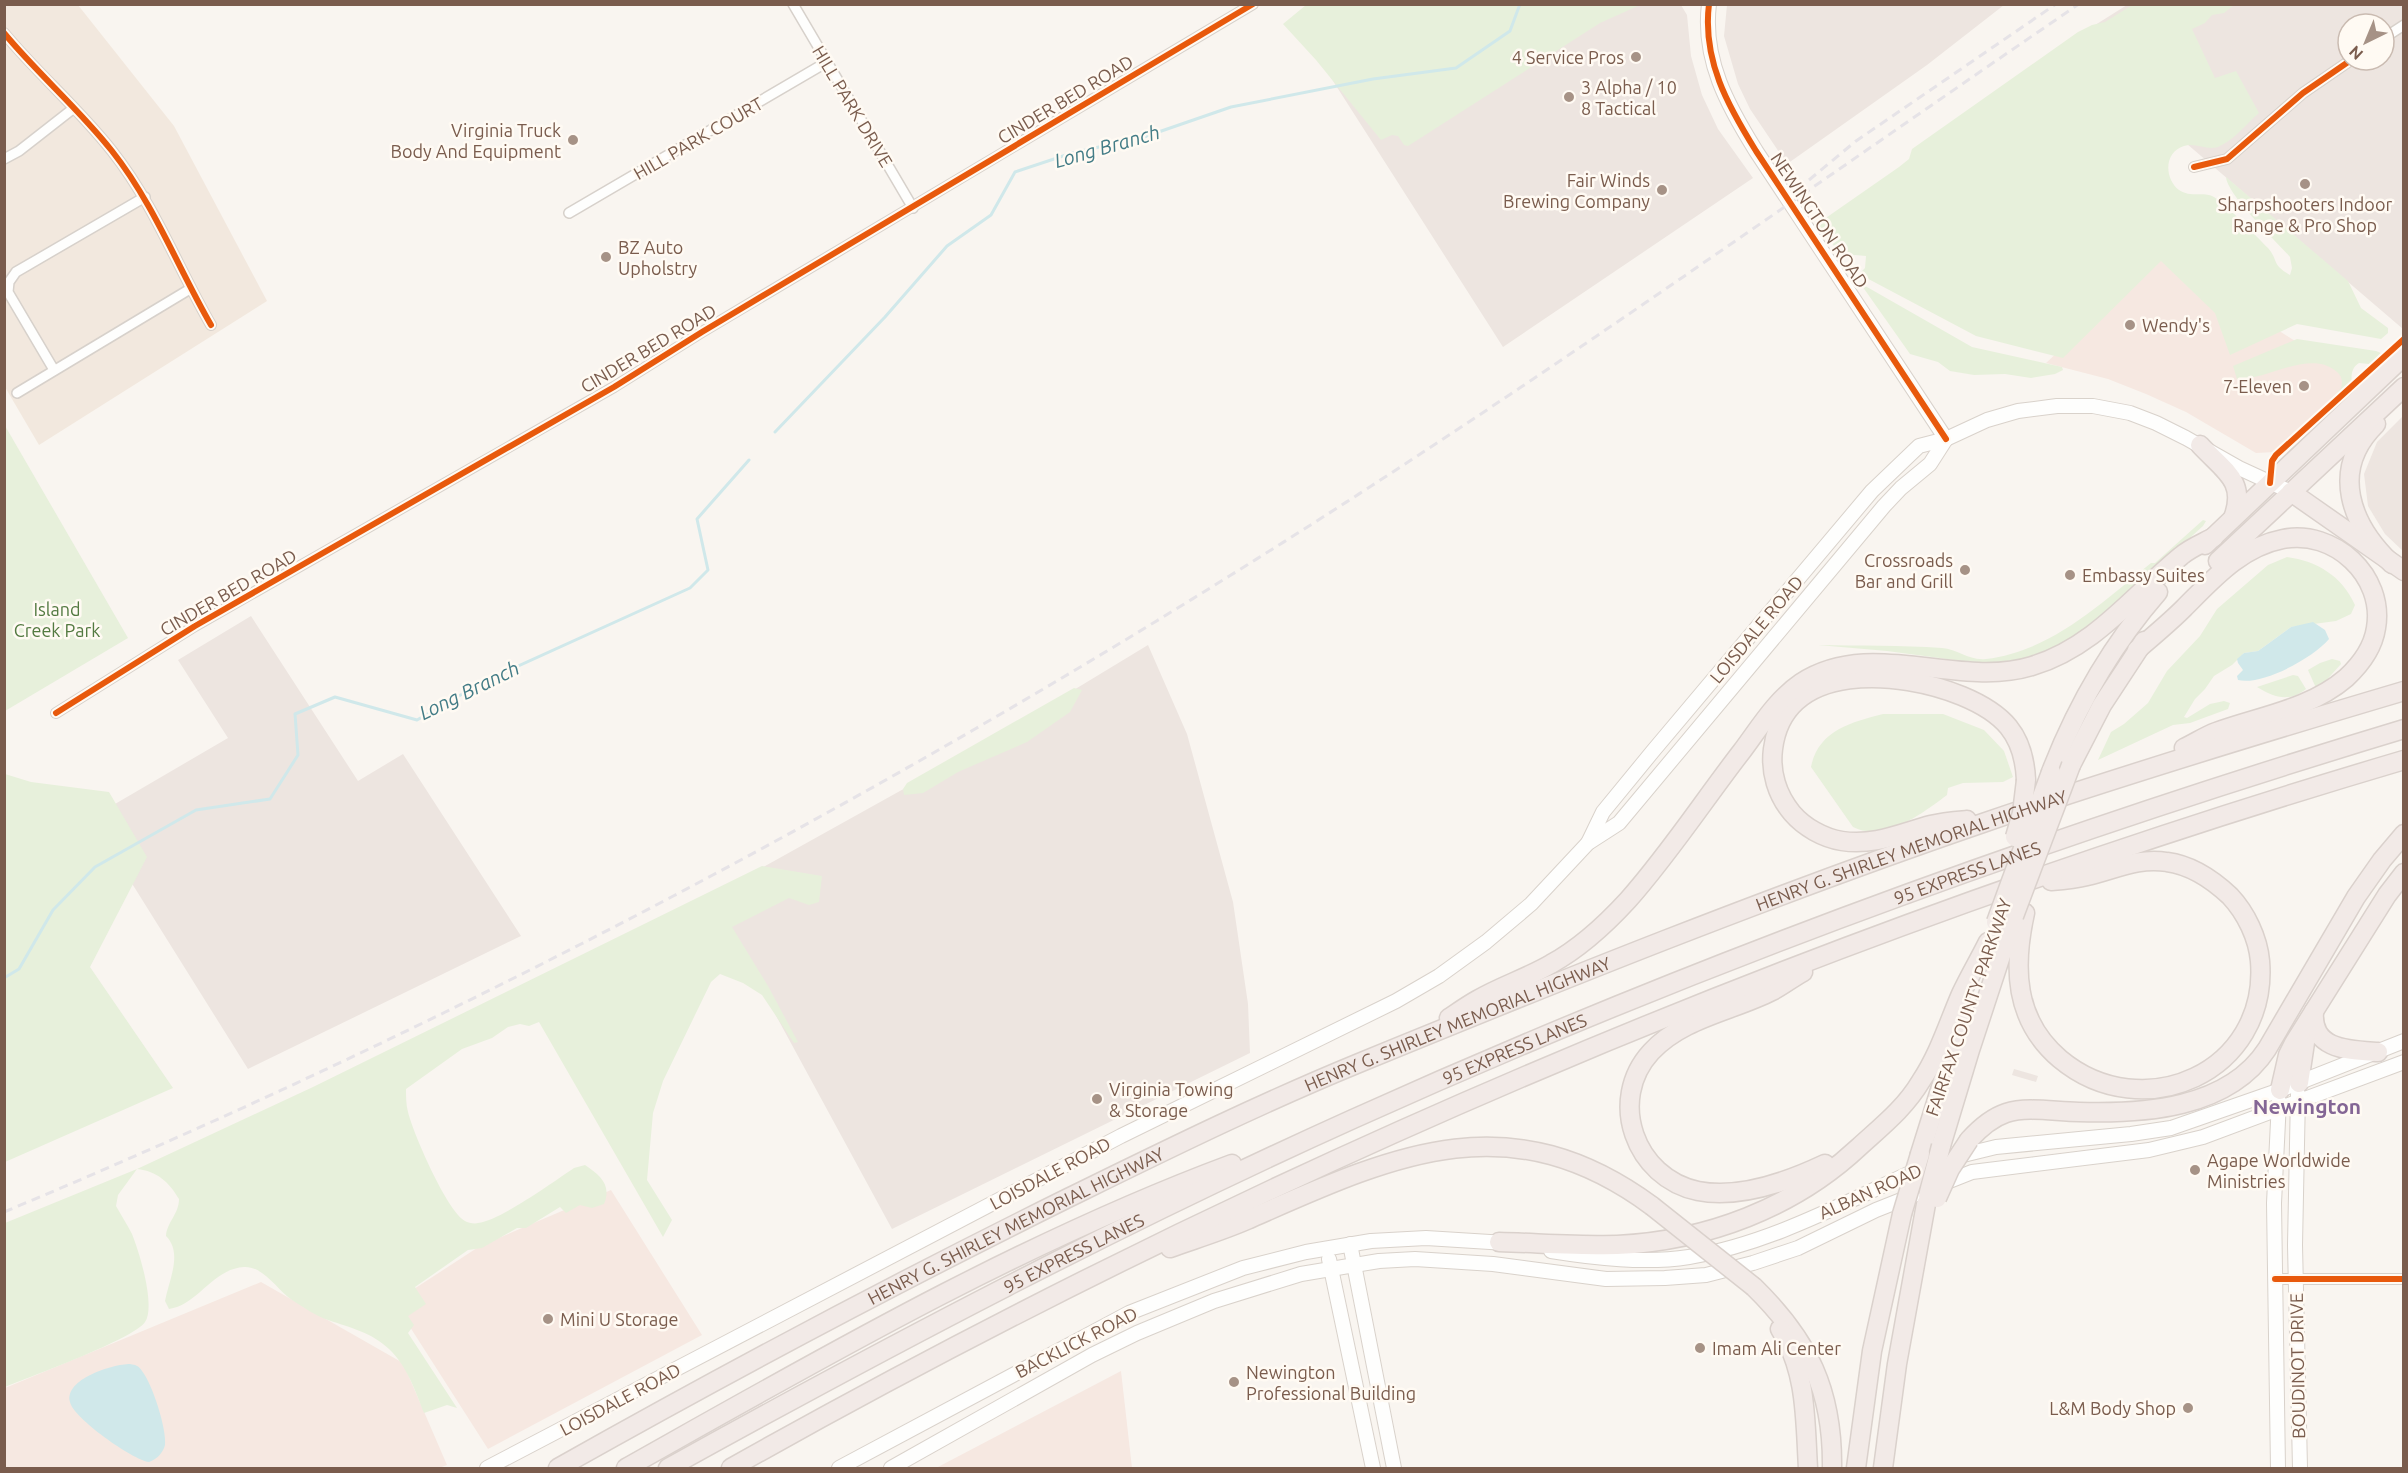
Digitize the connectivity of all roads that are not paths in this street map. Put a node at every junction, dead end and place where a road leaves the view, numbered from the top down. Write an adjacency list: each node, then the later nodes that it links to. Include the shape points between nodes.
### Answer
1 (793, 4): 5 (street, HILL PARK DRIVE)
2 (1253, 4): 11 (street, CINDER BED ROAD)
3 (1709, 4): 20 (main road, NEWINGTON ROAD, via 1710,52 1729,106)
4 (4, 33): 7 (street)
5 (827, 62): 11 (street, HILL PARK DRIVE); 12 (street, HILL PARK COURT)
6 (2336, 70): 9 (street, via 2303,93 2227,159)
7 (74, 108): 8 (street); 10 (street)
8 (4, 159)
9 (2194, 167)
10 (145, 197): 13 (street); 16 (street, via 16,272 9,282 8,292)
11 (913, 208): 29 (street, CINDER BED ROAD, via 614,387 195,626)
12 (569, 213)
13 (190, 288): 14 (street); 16 (street)
14 (211, 326)
15 (2403, 357): 22 (highway, FAIRFAX COUNTY PARKWAY)
16 (54, 370): 18 (street)
17 (2403, 387): 23 (highway, FAIRFAX COUNTY PARKWAY)
18 (17, 393)
19 (2403, 396): 26 (highway, via 2364,438 2352,464 2350,482 2359,523 2377,550)
20 (1946, 439): 21 (main road, LOISDALE ROAD, via 2003,415 2080,406 2130,413); 35 (main road, LOISDALE ROAD, via 1930,464 1884,506 1619,823); 35 (main road, LOISDALE ROAD, via 1919,446 1872,490 1603,812)
21 (2200, 445): 22 (main road, LOISDALE ROAD); 24 (highway, via 2237,487 2239,497)
22 (2270, 483): 23 (main road, LOISDALE ROAD); 24 (highway, FAIRFAX COUNTY PARKWAY)
23 (2291, 492): 26 (highway); 27 (highway, FAIRFAX COUNTY PARKWAY, via 2189,589)
24 (2232, 519): 25 (highway, FAIRFAX COUNTY PARKWAY)
25 (2214, 537): 39 (highway, FAIRFAX COUNTY PARKWAY, bridge, via 2170,578 2118,642 2082,702 2051,772); 44 (highway, via 2182,554 2092,636 2035,665 1991,673 1895,664 1856,665 1802,682 1772,710 1637,888 1598,929 1550,965 1478,999)
26 (2398, 567)
27 (2137, 651): 32 (highway, via 2229,564 2260,546 2283,539 2313,538 2349,556 2367,580 2377,609 2370,649 2336,686 2301,704 2214,733); 38 (highway, FAIRFAX COUNTY PARKWAY, bridge, via 2102,705 2071,765 2042,836)
28 (2403, 691): 32 (highway, HENRY G. SHIRLEY MEMORIAL HIGHWAY)
29 (56, 713)
30 (2403, 729): 50 (highway, 95 EXPRESS LANES, via 2164,804 1923,887 1643,995)
31 (2403, 760): 37 (highway)
32 (2143, 770): 33 (highway, HENRY G. SHIRLEY MEMORIAL HIGHWAY)
33 (2013, 812): 39 (highway, bridge, via 1932,825 1875,841 1832,839 1798,819 1780,795 1772,766 1776,735 1799,700 1827,684 1866,677 1909,680 1957,693 1998,716 2020,746 2026,780); 44 (highway, HENRY G. SHIRLEY MEMORIAL HIGHWAY, via 1748,908)
34 (2403, 834): 53 (highway, bridge, via 2364,885 2267,1049 2244,1075 2206,1096 2172,1105 2118,1112 2011,1112 1986,1124 1969,1140)
35 (1588, 843): 64 (main road, LOISDALE ROAD, via 1510,923 1417,990 1121,1136)
36 (2403, 873): 42 (highway)
37 (2013, 886): 38 (highway, via 2087,876 2146,860 2169,862 2205,877 2234,900 2256,942 2261,978 2251,1022 2225,1057 2187,1081 2139,1090 2091,1080 2051,1050 2035,1030 2025,1008 2017,960); 41 (highway)
38 (2019, 915): 53 (highway, FAIRFAX COUNTY PARKWAY, bridge, via 1970,1050)
39 (1996, 922): 40 (highway, FAIRFAX COUNTY PARKWAY)
40 (1988, 942): 51 (highway, via 1921,1081 1893,1117); 52 (highway, FAIRFAX COUNTY PARKWAY)
41 (1838, 950): 51 (highway, via 1772,991 1702,1019 1656,1048 1636,1075 1630,1091 1629,1115 1636,1142 1653,1166 1678,1184 1708,1192 1742,1190 1788,1179); 60 (highway, via 1450,1108)
42 (2314, 1011): 45 (highway, via 2314,1026 2329,1044 2347,1050); 47 (highway, via 2305,1034); 48 (highway, via 2288,1055)
43 (2403, 1041): 45 (main road, ALBAN ROAD)
44 (1408, 1044): 65 (highway, HENRY G. SHIRLEY MEMORIAL HIGHWAY, via 1232,1119 1009,1227 726,1374)
45 (2378, 1052): 47 (main road, ALBAN ROAD)
46 (2403, 1062): 49 (main road, ALBAN ROAD)
47 (2299, 1083): 48 (main road, ALBAN ROAD); 49 (main road, BOUDINOT DRIVE)
48 (2279, 1099): 49 (main road, ALBAN ROAD); 52 (main road, ALBAN ROAD, via 2171,1128); 53 (main road, ALBAN ROAD, via 2202,1137 2148,1150 1972,1172); 61 (main road, BOUDINOT DRIVE)
49 (2297, 1101): 59 (main road, BOUDINOT DRIVE)
50 (1352, 1119): 66 (highway, via 1187,1181 1022,1255); 67 (highway, 95 EXPRESS LANES, via 1000,1290)
51 (1861, 1145): 54 (highway, via 1826,1174 1768,1208 1692,1236 1610,1245)
52 (1924, 1159): 54 (main road, ALBAN ROAD, via 1782,1231 1688,1257 1581,1255); 75 (highway, FAIRFAX COUNTY PARKWAY, bridge, via 1902,1214 1872,1351)
53 (1928, 1198): 57 (main road, ALBAN ROAD, via 1798,1248 1706,1275 1606,1279 1434,1259); 76 (highway, FAIRFAX COUNTY PARKWAY, via 1917,1242)
54 (1499, 1242): 55 (main road, ALBAN ROAD, via 1426,1238)
55 (1350, 1244): 56 (main road, ALBAN ROAD); 57 (main road)
56 (1327, 1248): 58 (main road); 69 (main road, BACKLICK ROAD, via 1243,1269 1129,1313)
57 (1354, 1264): 58 (main road, BACKLICK ROAD); 72 (main road)
58 (1331, 1268): 70 (main road, BACKLICK ROAD, via 1232,1294 1137,1333); 71 (main road)
59 (2296, 1278): 61 (street); 62 (street); 78 (main road, BOUDINOT DRIVE)
60 (1086, 1279): 63 (highway, bridge, via 1244,1222 1357,1173 1420,1155 1487,1146 1563,1158 1604,1175 1652,1206); 68 (highway, via 930,1358)
61 (2275, 1279): 77 (main road, BOUDINOT DRIVE)
62 (2403, 1279)
63 (1749, 1288): 73 (highway, via 1779,1327 1797,1365 1804,1398); 74 (highway, via 1793,1330 1817,1374 1830,1420)
64 (487, 1468)
65 (558, 1468)
66 (626, 1468)
67 (668, 1468)
68 (731, 1468)
69 (839, 1468)
70 (891, 1468)
71 (1372, 1468)
72 (1394, 1468)
73 (1808, 1468)
74 (1832, 1468)
75 (1856, 1468)
76 (1883, 1468)
77 (2278, 1468)
78 (2300, 1468)

